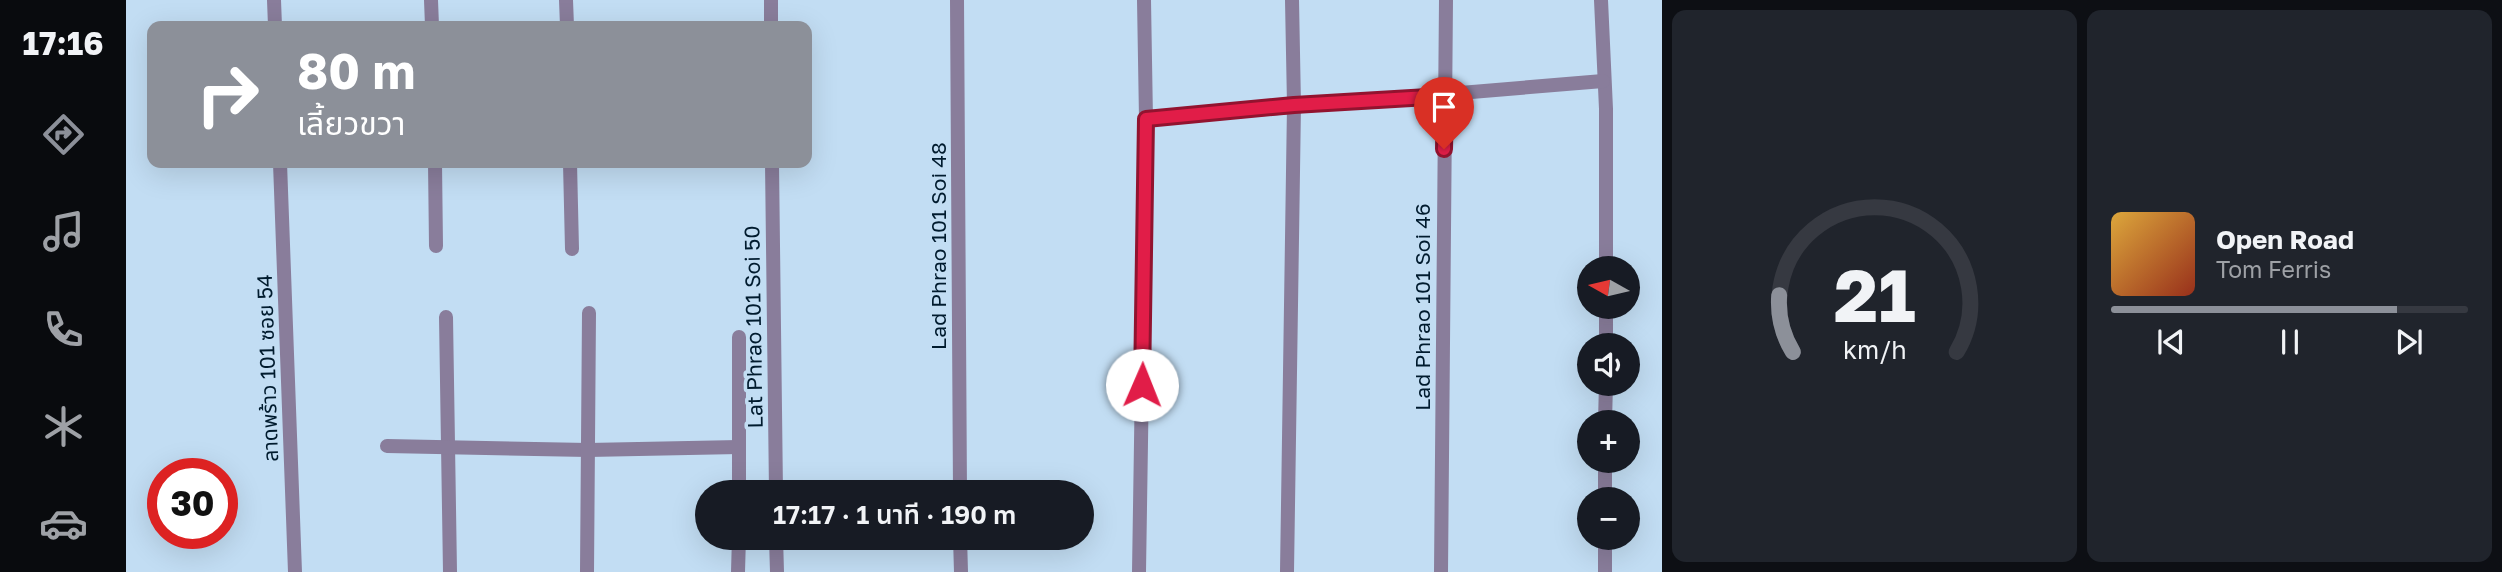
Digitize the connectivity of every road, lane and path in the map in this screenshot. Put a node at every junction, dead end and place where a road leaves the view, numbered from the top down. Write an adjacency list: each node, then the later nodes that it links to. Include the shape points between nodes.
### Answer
1 (274, 0): 10 (street)
2 (431, 0): 11 (street)
3 (566, 0): 12 (street)
4 (771, 0): 13 (street)
5 (957, 0): 34 (street, Lad Phrao 101 Soi 48)
6 (1144, 0): 17 (street)
7 (1292, 0): 16 (street)
8 (1446, 0): 15 (street, Lad Phrao 101 Soi 46)
9 (1601, 0): 14 (street)
10 (275, 21)
11 (432, 21)
12 (567, 21)
13 (771, 21)
14 (1603, 81): 15 (street); 24 (street)
15 (1445, 96): 16 (street); 47 (street, Lad Phrao 101 Soi 46)
16 (1294, 105): 17 (street); 46 (street)
17 (1146, 119): 45 (street)
18 (280, 168): 39 (street, ลาดพร้าว 101 ซอย 54)
19 (435, 168): 22 (street)
20 (570, 168): 23 (street)
21 (772, 168): 33 (street, Lat Phrao 101 Soi 50)
22 (436, 246)
23 (572, 249)
24 (1606, 256)
25 (589, 313): 31 (street)
26 (446, 317): 30 (street)
27 (739, 337): 29 (street)
28 (387, 446): 30 (street)
29 (739, 447): 31 (street); 32 (street)
30 (448, 448): 31 (street); 40 (street)
31 (588, 450): 41 (street)
32 (738, 480)
33 (776, 480)
34 (960, 480)
35 (738, 550): 42 (street)
36 (776, 550): 43 (street)
37 (960, 550): 44 (street)
38 (1605, 550): 48 (street)
39 (295, 572)
40 (450, 572)
41 (587, 572)
42 (738, 572)
43 (777, 572)
44 (961, 572)
45 (1139, 572)
46 (1287, 572)
47 (1441, 572)
48 (1605, 572)

